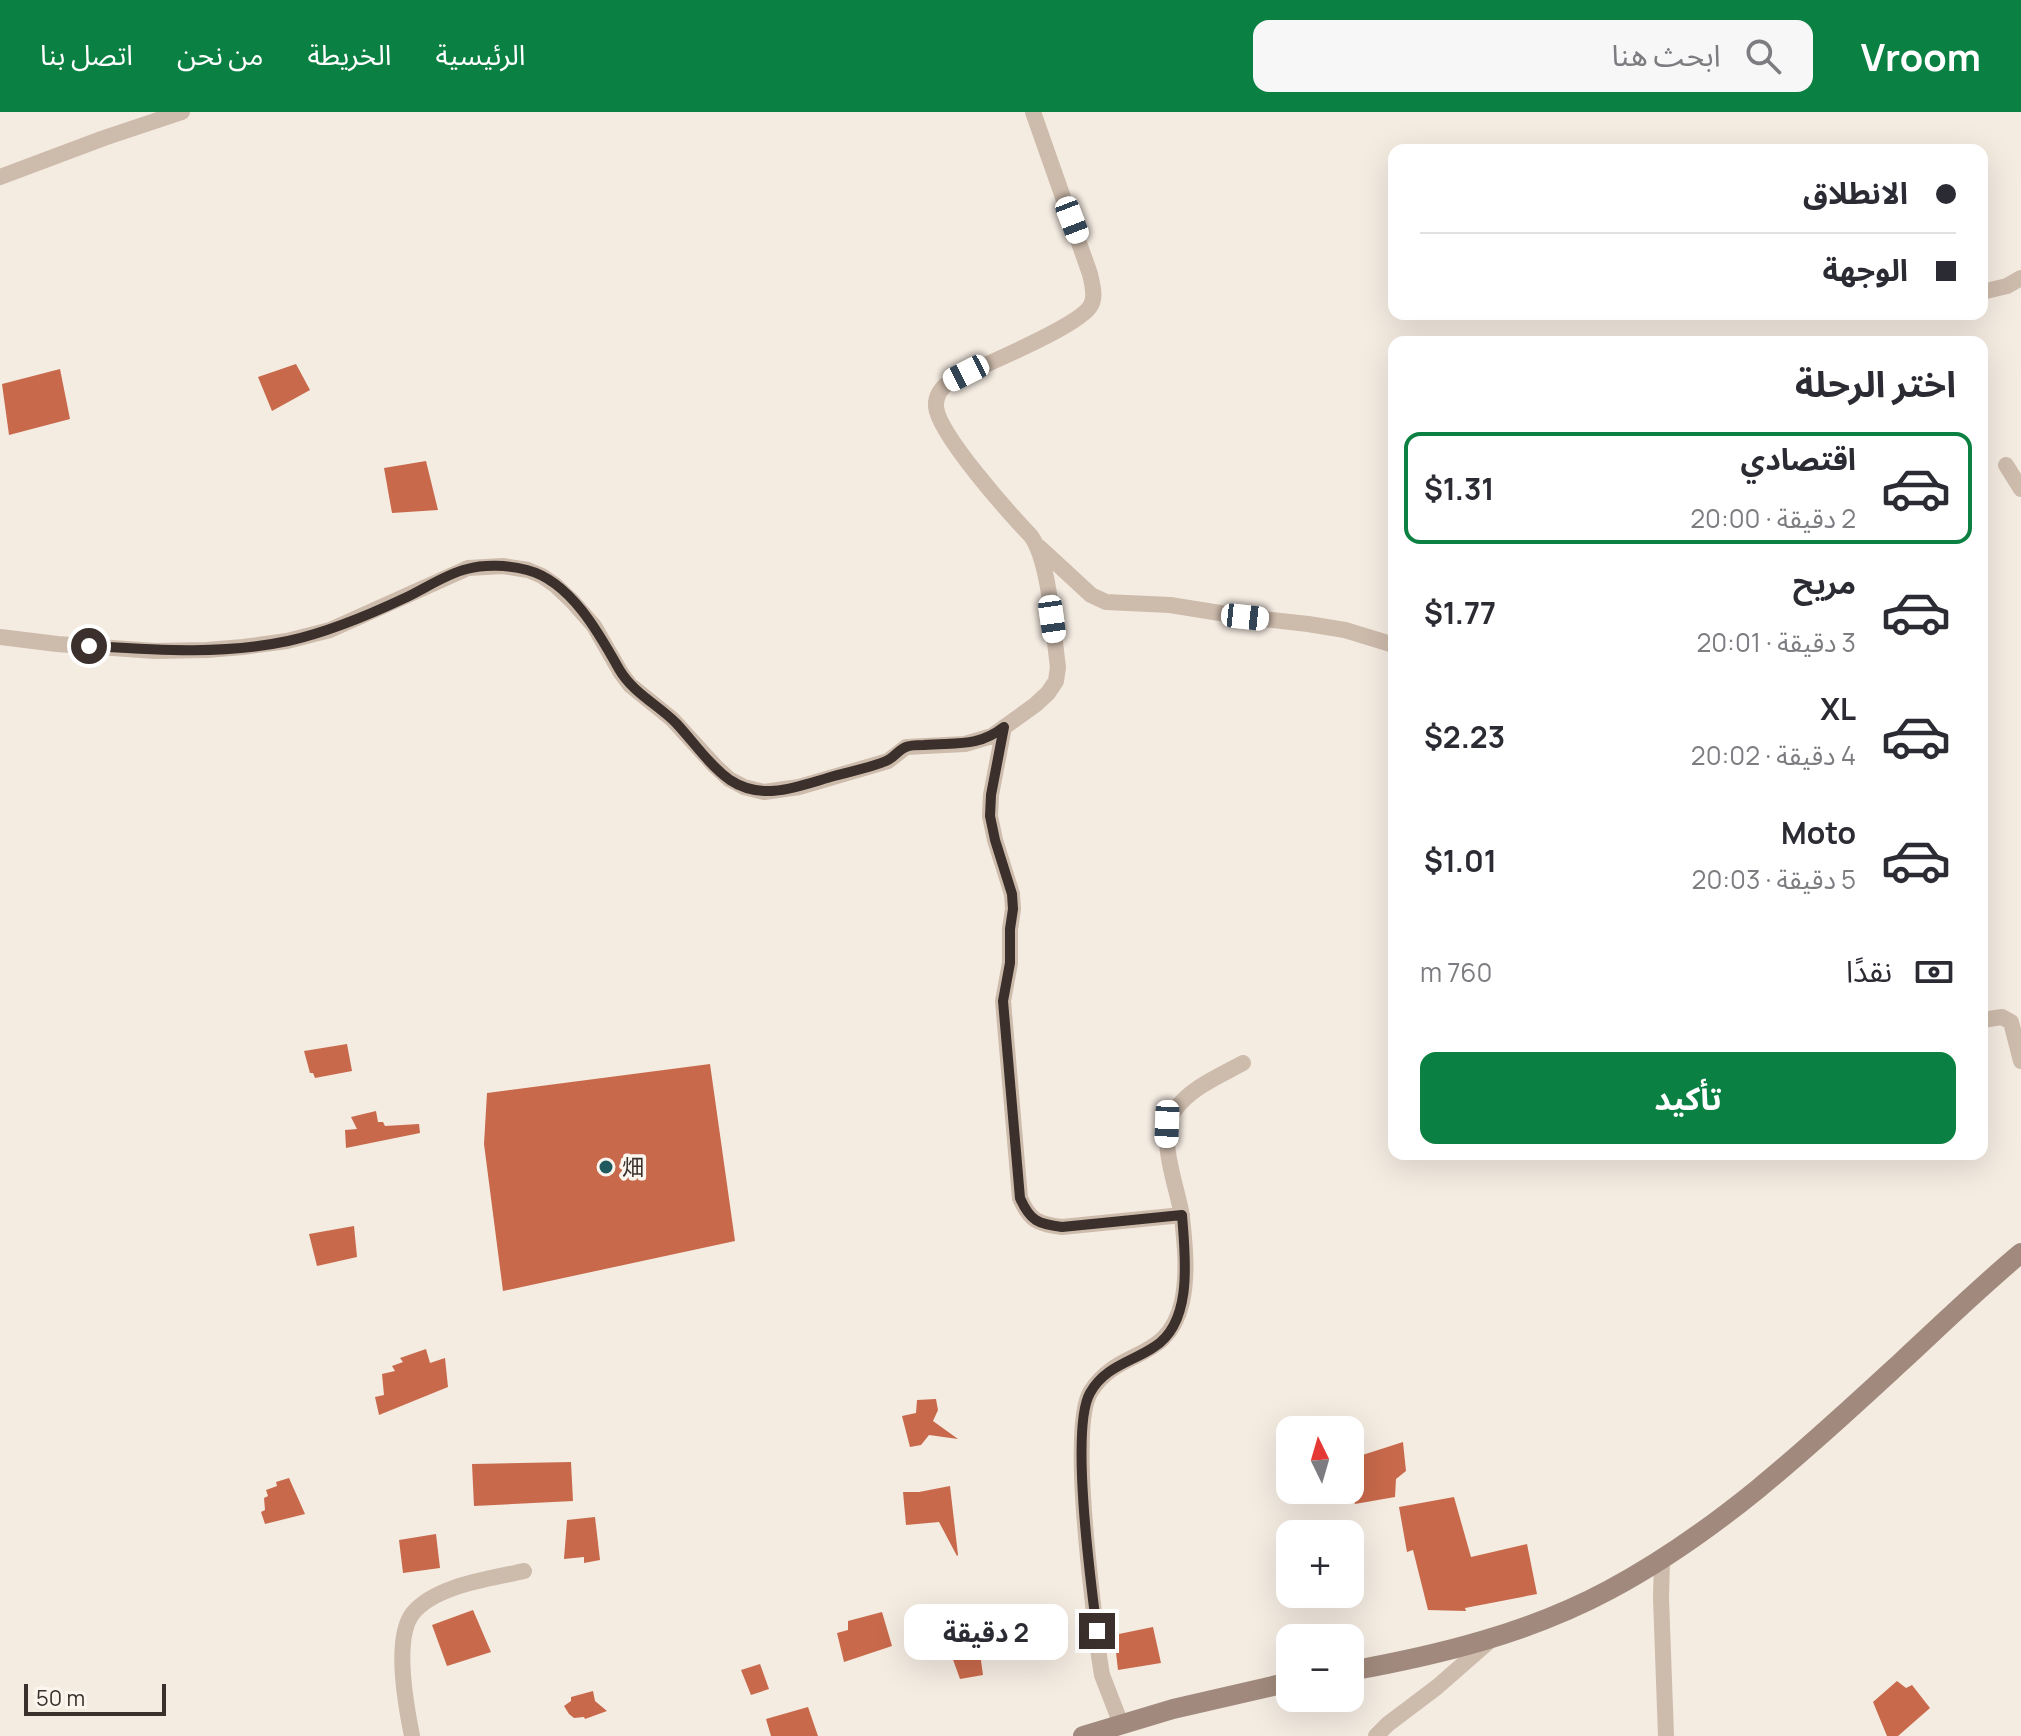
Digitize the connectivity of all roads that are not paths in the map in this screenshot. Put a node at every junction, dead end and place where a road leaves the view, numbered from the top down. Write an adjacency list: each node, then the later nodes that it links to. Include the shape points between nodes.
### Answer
1 (181, 112): 3 (street)
2 (1033, 112): 8 (street, via 1080,240 1093,299 1063,327 950,381 941,388 936,410 966,460)
3 (0, 177)
4 (2021, 278): 5 (street)
5 (1988, 291)
6 (2006, 465): 7 (street)
7 (2021, 489)
8 (1038, 546): 10 (street, via 1091,595 1106,602 1308,624); 11 (street, via 1057,658 1056,681 1035,705)
9 (0, 637): 11 (street, via 155,651 287,641 330,630 461,570 503,566 528,570 555,585 594,626 630,685 672,719 729,779 744,787 764,792 799,787 888,761 906,747 965,744)
10 (1388, 643)
11 (1004, 727): 15 (street, via 990,816 1012,894 1003,1001 1020,1198 1033,1219 1062,1227)
12 (1988, 1019): 13 (street, via 2011,1022)
13 (2021, 1061)
14 (1243, 1063): 15 (street, via 1190,1095 1167,1124)
15 (1182, 1215): 22 (street, via 1185,1279 1178,1315 1163,1340 1119,1364 1095,1386 1083,1418 1083,1484 1099,1656)
16 (2021, 1253): 17 (street, via 1751,1495)
17 (1662, 1558): 19 (street, via 1606,1592); 26 (street)
18 (524, 1571): 23 (street, via 452,1589 414,1612 405,1629 403,1653)
19 (1494, 1637): 20 (street); 25 (street)
20 (1364, 1668)
21 (1276, 1685): 22 (street)
22 (1121, 1724): 24 (street)
23 (412, 1736)
24 (1083, 1736)
25 (1376, 1736)
26 (1666, 1736)

